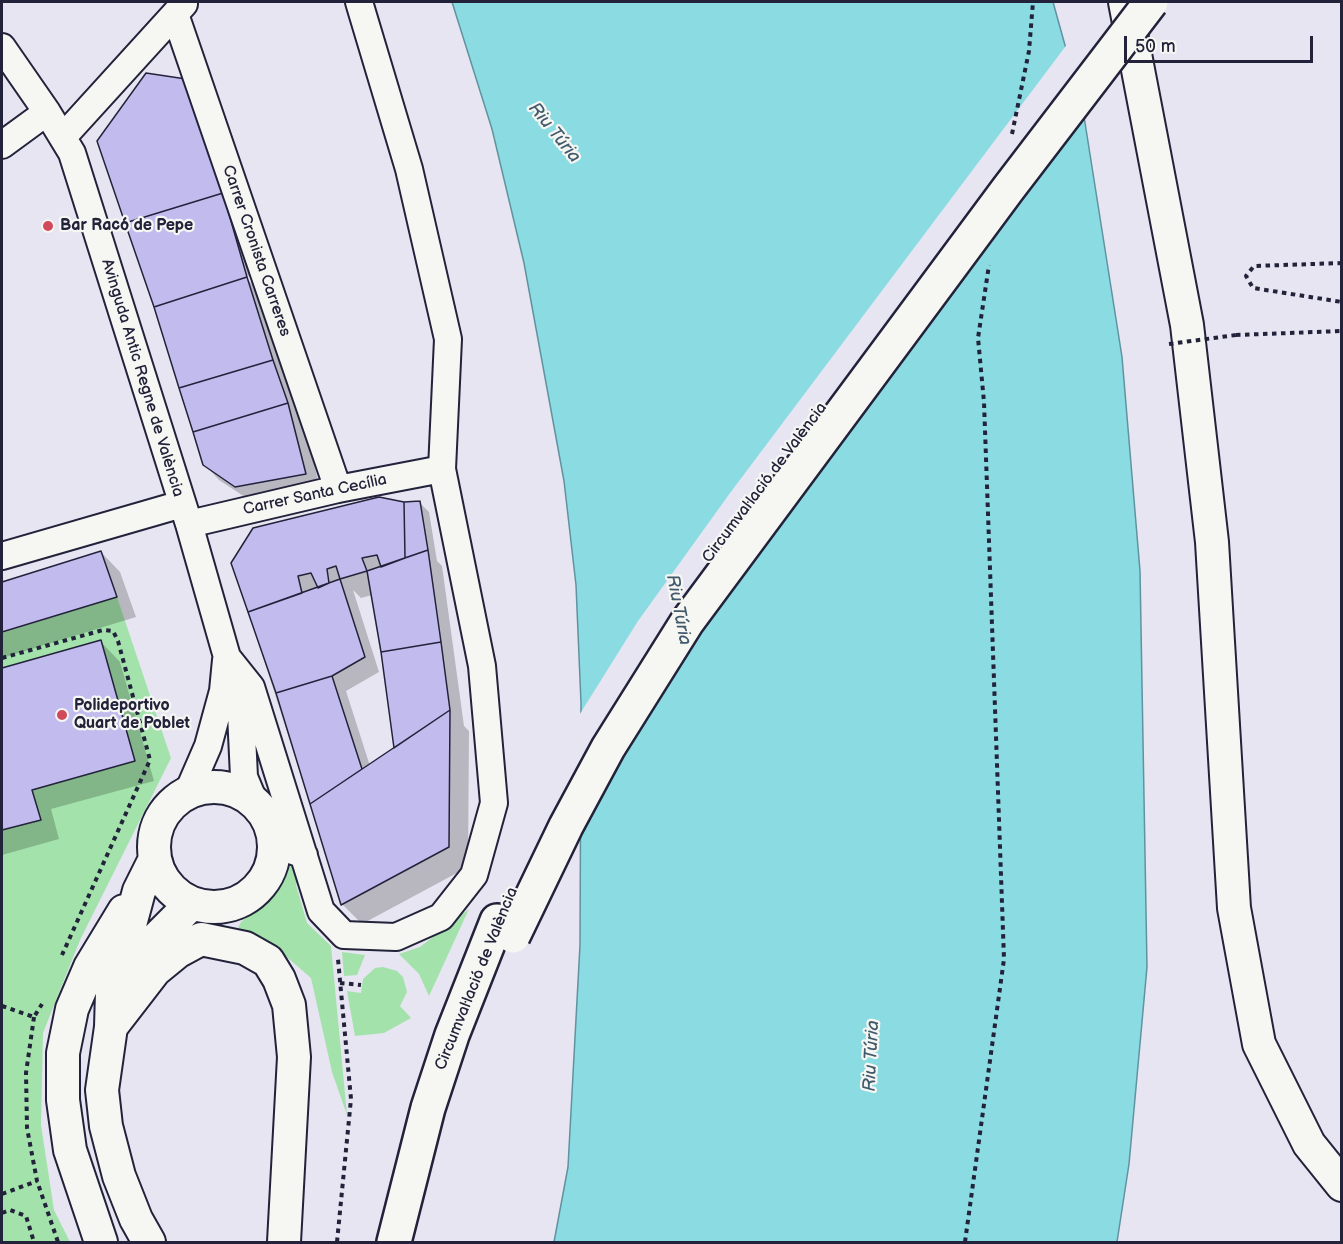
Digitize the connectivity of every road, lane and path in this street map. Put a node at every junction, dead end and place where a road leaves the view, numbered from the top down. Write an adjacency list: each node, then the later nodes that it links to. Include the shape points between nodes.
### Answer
1 (359, 2): 18 (street, via 409,169 448,339)
2 (1033, 2): 11 (path, via 1029,51)
3 (1120, 2): 8 (street)
4 (1125, 2): 8 (main road); 31 (highway, Circumval·lació de València, via 669,610 593,731 544,822)
5 (1152, 2): 31 (highway, bridge, via 687,622 608,748)
6 (180, 8): 10 (street); 19 (street, Carrer Cronista Carreres)
7 (2, 47): 9 (street, Avinguda Antic Regne de València)
8 (1139, 84): 41 (main road, via 1187,325 1212,542 1234,908 1259,1044 1309,1144)
9 (47, 112): 10 (street, Avinguda Antic Regne de València); 12 (street)
10 (63, 137): 20 (street, Avinguda Antic Regne de València, via 72,153)
11 (1010, 144)
12 (2, 145)
13 (990, 259): 52 (path, via 978,338 984,402 1004,959)
14 (1341, 263): 15 (path, via 1254,266 1246,276 1253,288)
15 (1341, 302)
16 (1341, 331): 17 (path, bridge, via 1236,335)
17 (1169, 344)
18 (442, 469): 19 (street, Carrer Santa Cecília); 32 (street, via 482,666 494,803 474,875 441,917 396,937)
19 (338, 489): 20 (street, Carrer Santa Cecília)
20 (185, 514): 21 (street, Carrer Santa Cecília); 22 (street, Avinguda Antic Regne de València)
21 (2, 555)
22 (226, 657): 24 (street, Avinguda Antic Regne de València, via 223,691 208,746); 25 (street, Avinguda Antic Regne de València, via 240,692 244,777); 27 (street, Avinguda Antic Regne de València, via 251,687)
23 (2, 658): 33 (path, via 103,630 113,631 150,760)
24 (188, 792): 25 (main road, via 223,787); 28 (main road, via 163,815 156,831)
25 (254, 801): 26 (main road, via 265,814)
26 (275, 844): 27 (street); 30 (main road, via 273,864 264,882 250,896 232,905 212,908)
27 (304, 855): 32 (street, Avinguda Antic Regne de València, via 321,911)
28 (155, 859): 29 (main road); 30 (main road, via 165,881)
29 (139, 891): 39 (main road, via 112,992); 46 (main road, via 116,920 90,967 72,1009 63,1053 63,1100 70,1150)
30 (192, 903): 39 (main road, via 153,942 136,969)
31 (505, 929): 50 (highway, Circumval·lació de València, via 452,1035 431,1098); 51 (highway)
32 (340, 942): 34 (path)
33 (62, 956)
34 (340, 983): 35 (path); 49 (path, via 351,1099)
35 (361, 986)
36 (45, 999): 38 (path)
37 (2, 1005): 38 (path)
38 (34, 1017): 40 (path, via 26,1073 27,1128)
39 (111, 1027): 47 (main road, via 102,1090 106,1126 119,1176); 48 (main road, via 155,970 201,939 245,948 268,961 289,1005 294,1057)
40 (37, 1181): 42 (path); 45 (path)
41 (1341, 1185)
42 (2, 1194)
43 (2, 1213): 44 (path, via 9,1210 26,1216)
44 (34, 1242)
45 (58, 1242)
46 (101, 1242)
47 (149, 1242)
48 (284, 1242)
49 (337, 1242)
50 (394, 1242)
51 (415, 1242)
52 (965, 1242)

